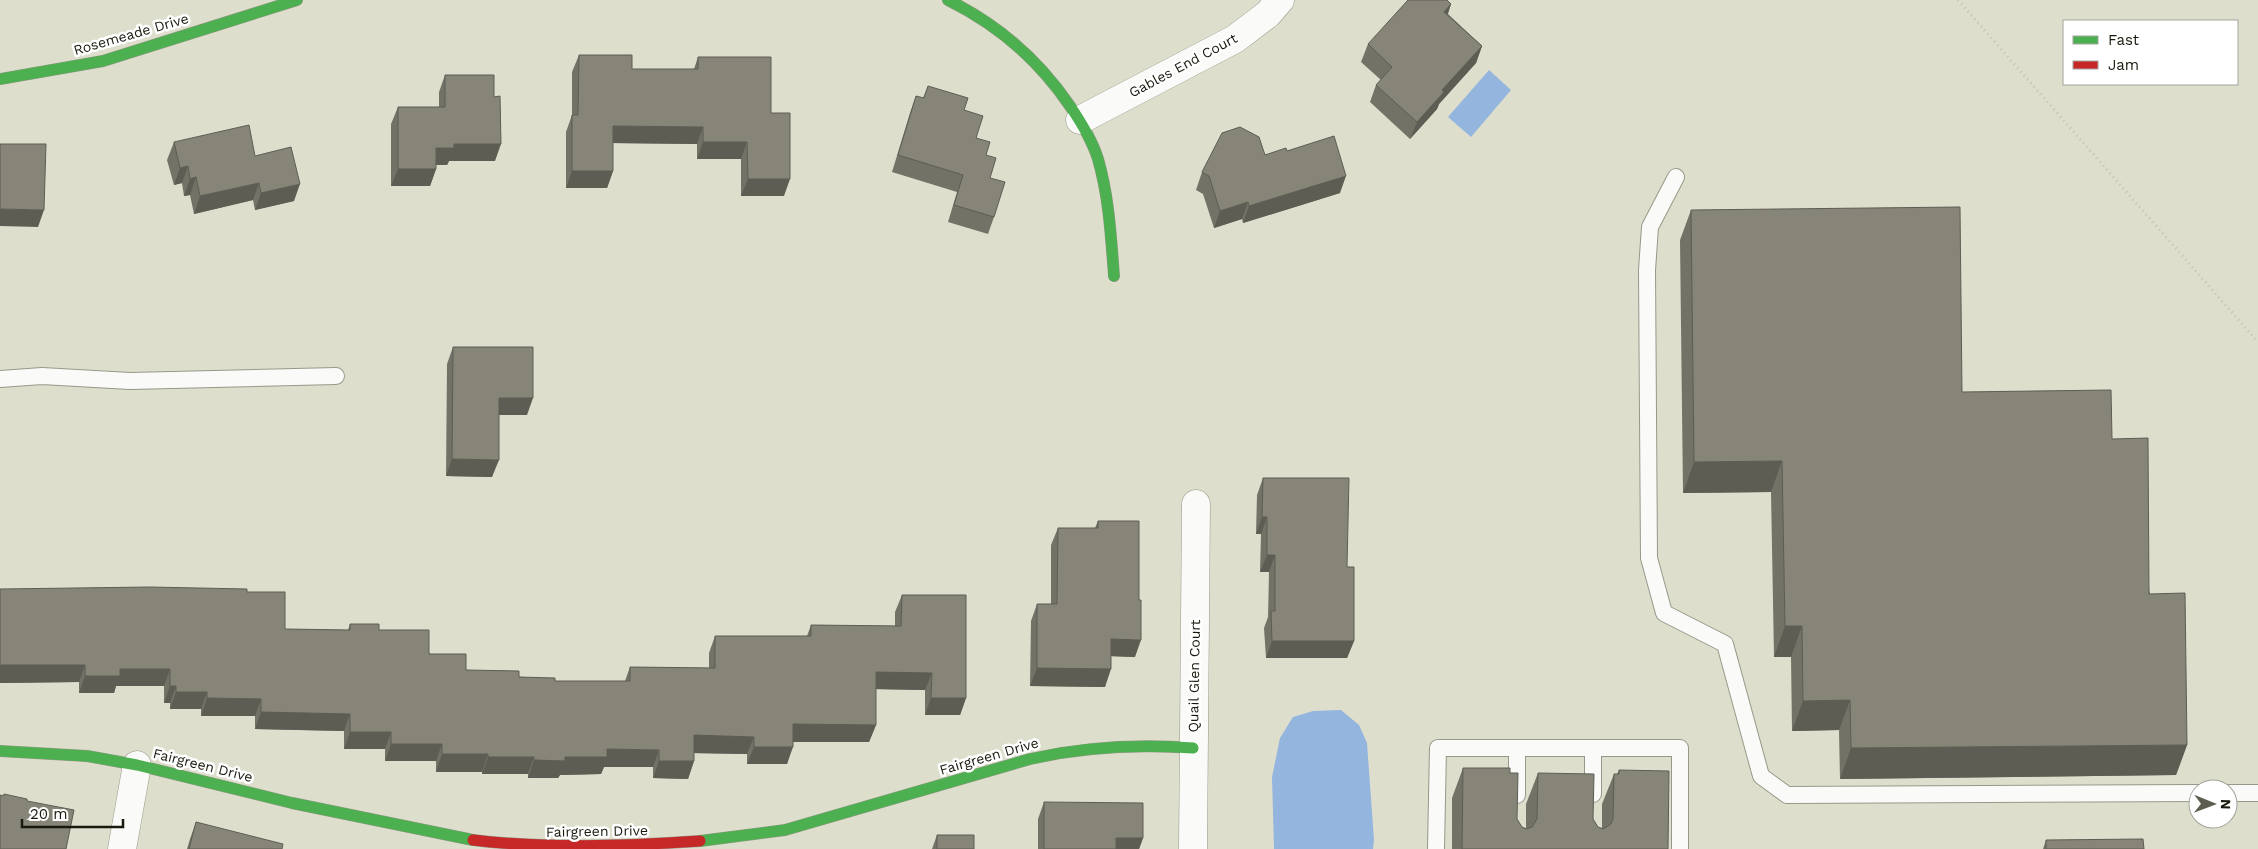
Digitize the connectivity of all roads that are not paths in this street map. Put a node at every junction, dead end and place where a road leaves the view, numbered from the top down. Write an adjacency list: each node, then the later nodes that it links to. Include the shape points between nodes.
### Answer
1 (297, 0): 4 (street, Rosemeade Drive, via 103,61)
2 (948, 0): 5 (street, via 1002,31 1028,52 1052,77)
3 (1280, 0): 5 (street, Gables End Court, via 1268,14 1235,39)
4 (0, 79)
5 (1080, 120): 7 (street, via 1100,166 1109,211)
6 (1676, 177): 16 (lane, via 1650,227 1647,280 1649,558 1664,612 1726,644 1761,776 1787,795)
7 (1114, 276)
8 (336, 376): 9 (lane, via 130,381 42,376)
9 (0, 379)
10 (1196, 504): 11 (street, Quail Glen Court)
11 (1193, 748): 15 (street, Fairgreen Drive, via 1146,745 1062,752 785,830 705,841 630,846 538,847 430,832); 22 (street, Quail Glen Court)
12 (1517, 748): 13 (lane); 19 (lane); 23 (lane, via 1438,748)
13 (1593, 748): 20 (lane); 24 (lane, via 1680,748)
14 (0, 751): 15 (street, Fairgreen Drive, via 87,756)
15 (137, 765): 21 (street)
16 (2188, 793)
17 (2238, 793): 18 (lane)
18 (2258, 793)
19 (1516, 812)
20 (1592, 812)
21 (122, 849)
22 (1193, 849)
23 (1436, 849)
24 (1680, 849)

